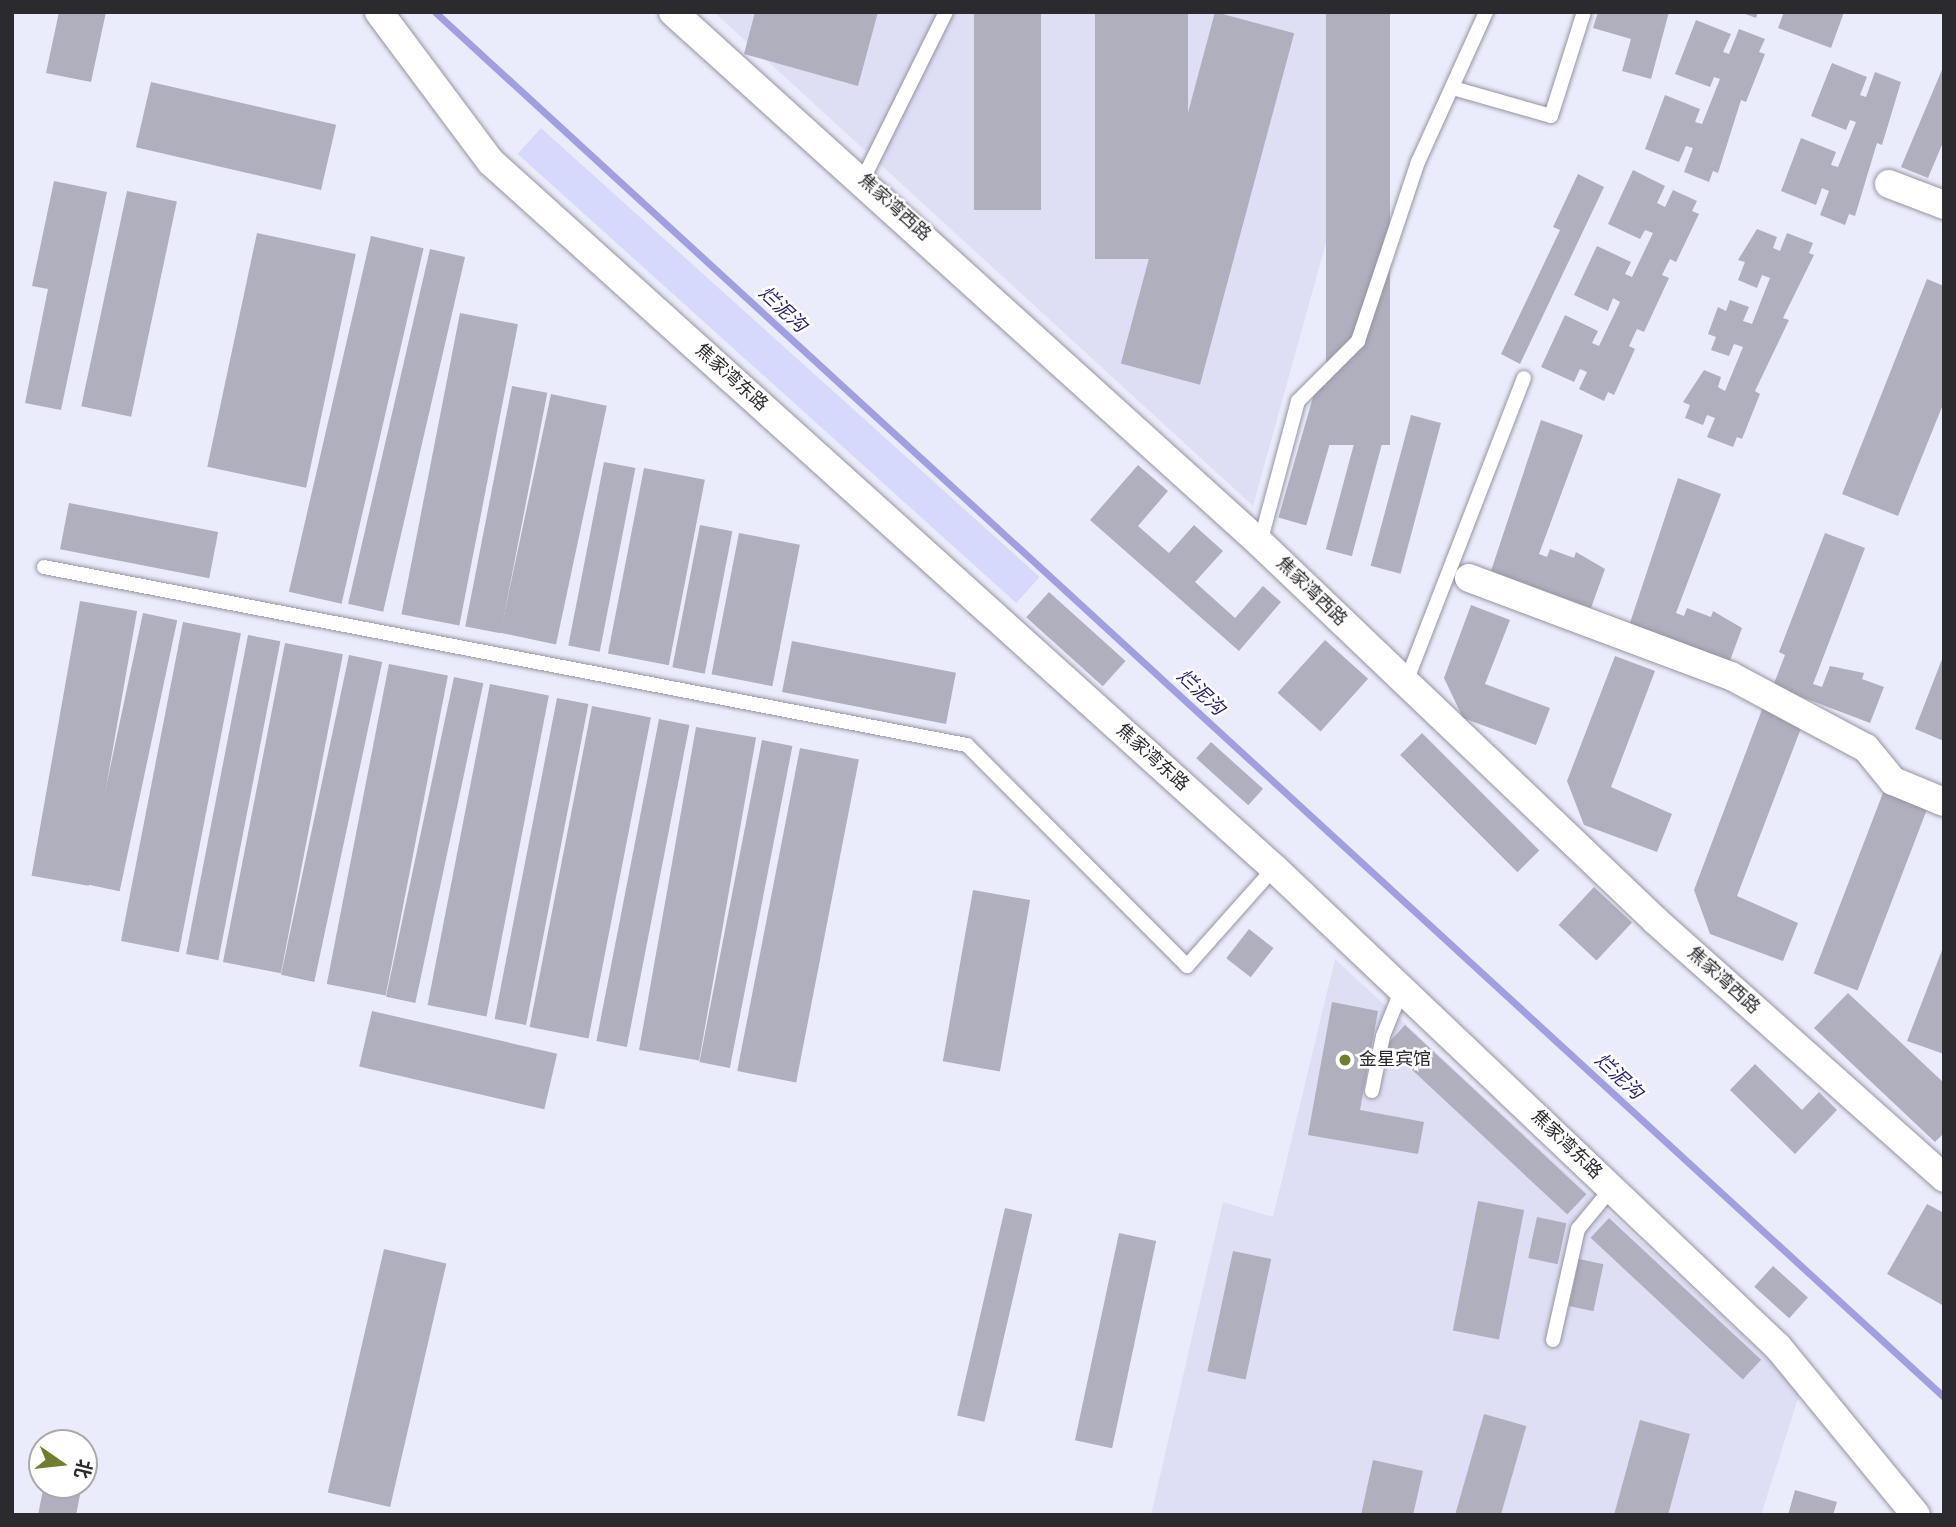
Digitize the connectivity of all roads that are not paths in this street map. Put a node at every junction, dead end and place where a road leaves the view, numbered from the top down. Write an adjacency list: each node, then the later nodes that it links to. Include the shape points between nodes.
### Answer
1 (379, 12): 16 (street, 焦家湾东路, via 491,162)
2 (673, 12): 7 (street, 焦家湾西路)
3 (946, 12): 7 (lane)
4 (1486, 12): 6 (lane)
5 (1584, 12): 6 (lane, via 1551,116)
6 (1453, 88): 11 (lane, via 1418,162 1358,341 1298,401)
7 (863, 179): 11 (street, 焦家湾西路)
8 (1889, 184): 9 (street)
9 (1944, 205)
10 (1524, 378): 14 (lane)
11 (1260, 542): 14 (street, 焦家湾西路)
12 (44, 567): 16 (lane, via 967,746 1187,966)
13 (1469, 578): 15 (street, via 1731,676 1866,748 1893,781)
14 (1406, 682): 19 (street, 焦家湾西路, via 1656,921)
15 (1944, 802)
16 (1274, 868): 17 (street, 焦家湾东路)
17 (1402, 989): 18 (lane, via 1383,1036); 20 (street, 焦家湾东路)
18 (1372, 1091)
19 (1944, 1178)
20 (1611, 1188): 21 (lane, via 1578,1229); 22 (street, 焦家湾东路, via 1777,1347)
21 (1553, 1340)
22 (1916, 1515)

